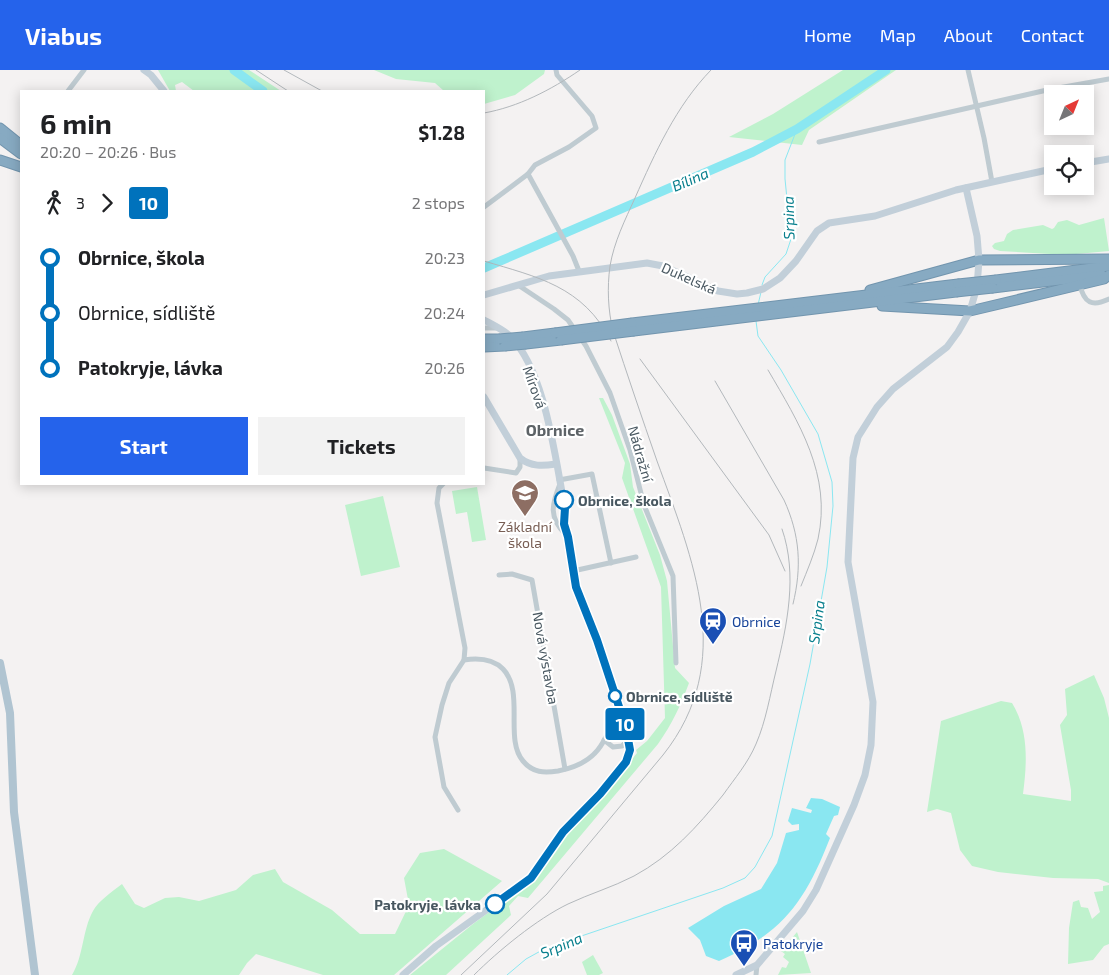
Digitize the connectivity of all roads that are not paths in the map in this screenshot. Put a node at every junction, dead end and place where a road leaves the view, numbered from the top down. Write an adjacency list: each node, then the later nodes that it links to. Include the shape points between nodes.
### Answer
1 (84, 70): 7 (street)
2 (144, 70): 8 (street)
3 (556, 70): 20 (street, via 592,116 596,128 569,148 535,165)
4 (968, 70): 9 (street)
5 (1108, 79): 6 (street); 9 (street)
6 (1109, 86)
7 (69, 90)
8 (163, 90)
9 (977, 106): 12 (street); 21 (street)
10 (0, 128): 13 (highway)
11 (0, 138): 14 (highway)
12 (819, 142)
13 (20, 143)
14 (20, 153)
15 (1109, 158): 17 (street)
16 (0, 160): 18 (highway)
17 (1094, 161)
18 (20, 167)
19 (1044, 171): 21 (street, Dukelská)
20 (528, 174): 23 (street); 27 (street)
21 (992, 182): 22 (street, Dukelská)
22 (966, 188): 25 (street); 27 (street, Dukelská, via 876,216 825,225 812,237 792,266 769,286 747,293 727,293 709,288 657,264 639,263)
23 (485, 206)
24 (1109, 259): 25 (highway)
25 (979, 260): 35 (highway); 38 (street, via 977,287)
26 (1109, 266): 29 (highway)
27 (579, 271): 30 (street, Dukelská)
28 (1109, 275): 29 (highway); 31 (highway)
29 (995, 284): 32 (highway, bridge)
30 (518, 285): 33 (street, Dukelská); 60 (street, Nádražní, via 568,320 586,346 610,393 630,450 644,505 673,576)
31 (1080, 285): 34 (street, via 1082,295 1092,303); 38 (highway)
32 (957, 288): 35 (highway); 36 (highway)
33 (485, 295)
34 (1109, 299)
35 (821, 300): 37 (highway)
36 (867, 304): 37 (highway); 38 (highway)
37 (781, 309): 43 (highway, bridge)
38 (970, 311): 66 (street, via 942,351 884,398 858,437 851,474 848,562 873,702 871,745 854,805 816,890 781,939)
39 (485, 321): 41 (street)
40 (485, 328): 41 (street)
41 (499, 328): 47 (street, Mírová, via 512,338 534,375)
42 (485, 340): 43 (highway)
43 (502, 343): 44 (highway)
44 (485, 347)
45 (485, 399): 46 (street)
46 (520, 458): 47 (street, via 530,464); 48 (street, via 516,473)
47 (556, 464): 49 (street, Mírová)
48 (485, 468)
49 (560, 482): 53 (street, Mírová); 53 (street, Mírová, via 552,505 557,522); 55 (street, via 592,474)
50 (434, 485): 52 (street)
51 (442, 485): 52 (street)
52 (439, 488): 58 (street, via 436,503)
53 (566, 533): 56 (street, Mírová)
54 (636, 557): 55 (street)
55 (611, 563): 56 (street)
56 (573, 571): 61 (street, Mírová)
57 (499, 576): 64 (street, Nová výstavba, via 512,574 532,580)
58 (464, 660): 64 (street, via 494,662 508,676 512,683 517,751 523,761 544,773); 65 (street, via 449,683 435,738 444,787)
59 (0, 663): 67 (main road, via 10,713 16,838)
60 (676, 663)
61 (618, 705): 62 (street); 63 (street, Mírová)
62 (604, 740): 63 (street, via 614,747); 64 (street, via 589,760)
63 (629, 740): 68 (street, via 626,762 563,832 531,878 436,946)
64 (565, 769)
65 (458, 810)
66 (757, 965): 69 (street); 70 (street)
67 (35, 975)
68 (403, 975)
69 (736, 975)
70 (756, 975)

